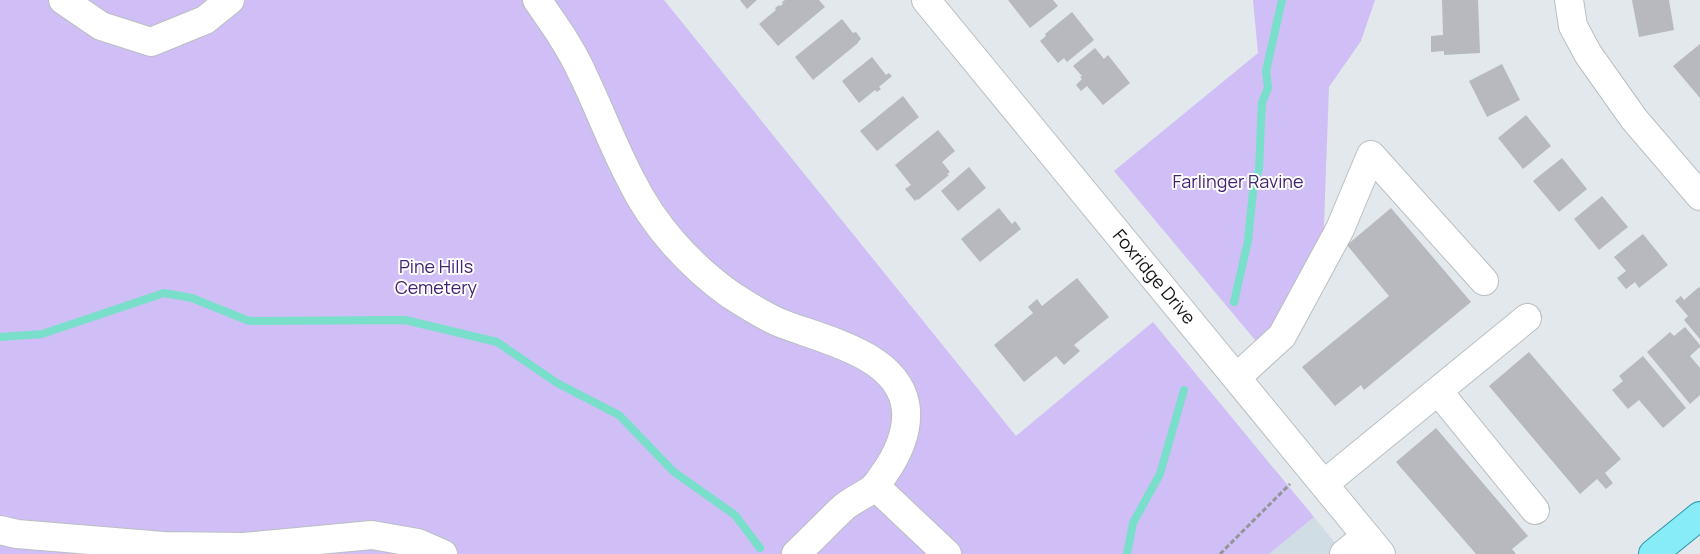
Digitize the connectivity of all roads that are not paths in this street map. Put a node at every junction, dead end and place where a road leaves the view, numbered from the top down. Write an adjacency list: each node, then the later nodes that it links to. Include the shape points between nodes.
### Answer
1 (64, 0): 2 (street, via 101,26 151,42 205,20)
2 (230, 0)
3 (537, 0): 12 (street, via 558,28 582,73 643,202 685,255 731,295 776,321 864,355 895,380 905,405 904,436 895,458)
4 (926, 0): 9 (street, Foxridge Drive)
5 (1569, 0): 6 (street, via 1573,26 1588,54 1634,119)
6 (1700, 196)
7 (1484, 281): 9 (street, via 1371,155 1340,229 1282,336)
8 (1527, 318): 10 (street)
9 (1237, 377): 11 (street, Foxridge Drive)
10 (1438, 392): 11 (street); 13 (street)
11 (1317, 475): 16 (street, Foxridge Drive)
12 (875, 486): 18 (street, via 844,507); 19 (street)
13 (1535, 510)
14 (1700, 516): 21 (main road)
15 (0, 530): 17 (street, via 16,534 172,546 244,547 372,535 418,542)
16 (1374, 545): 20 (street)
17 (443, 554)
18 (796, 554)
19 (947, 554)
20 (1344, 554)
21 (1653, 554)

